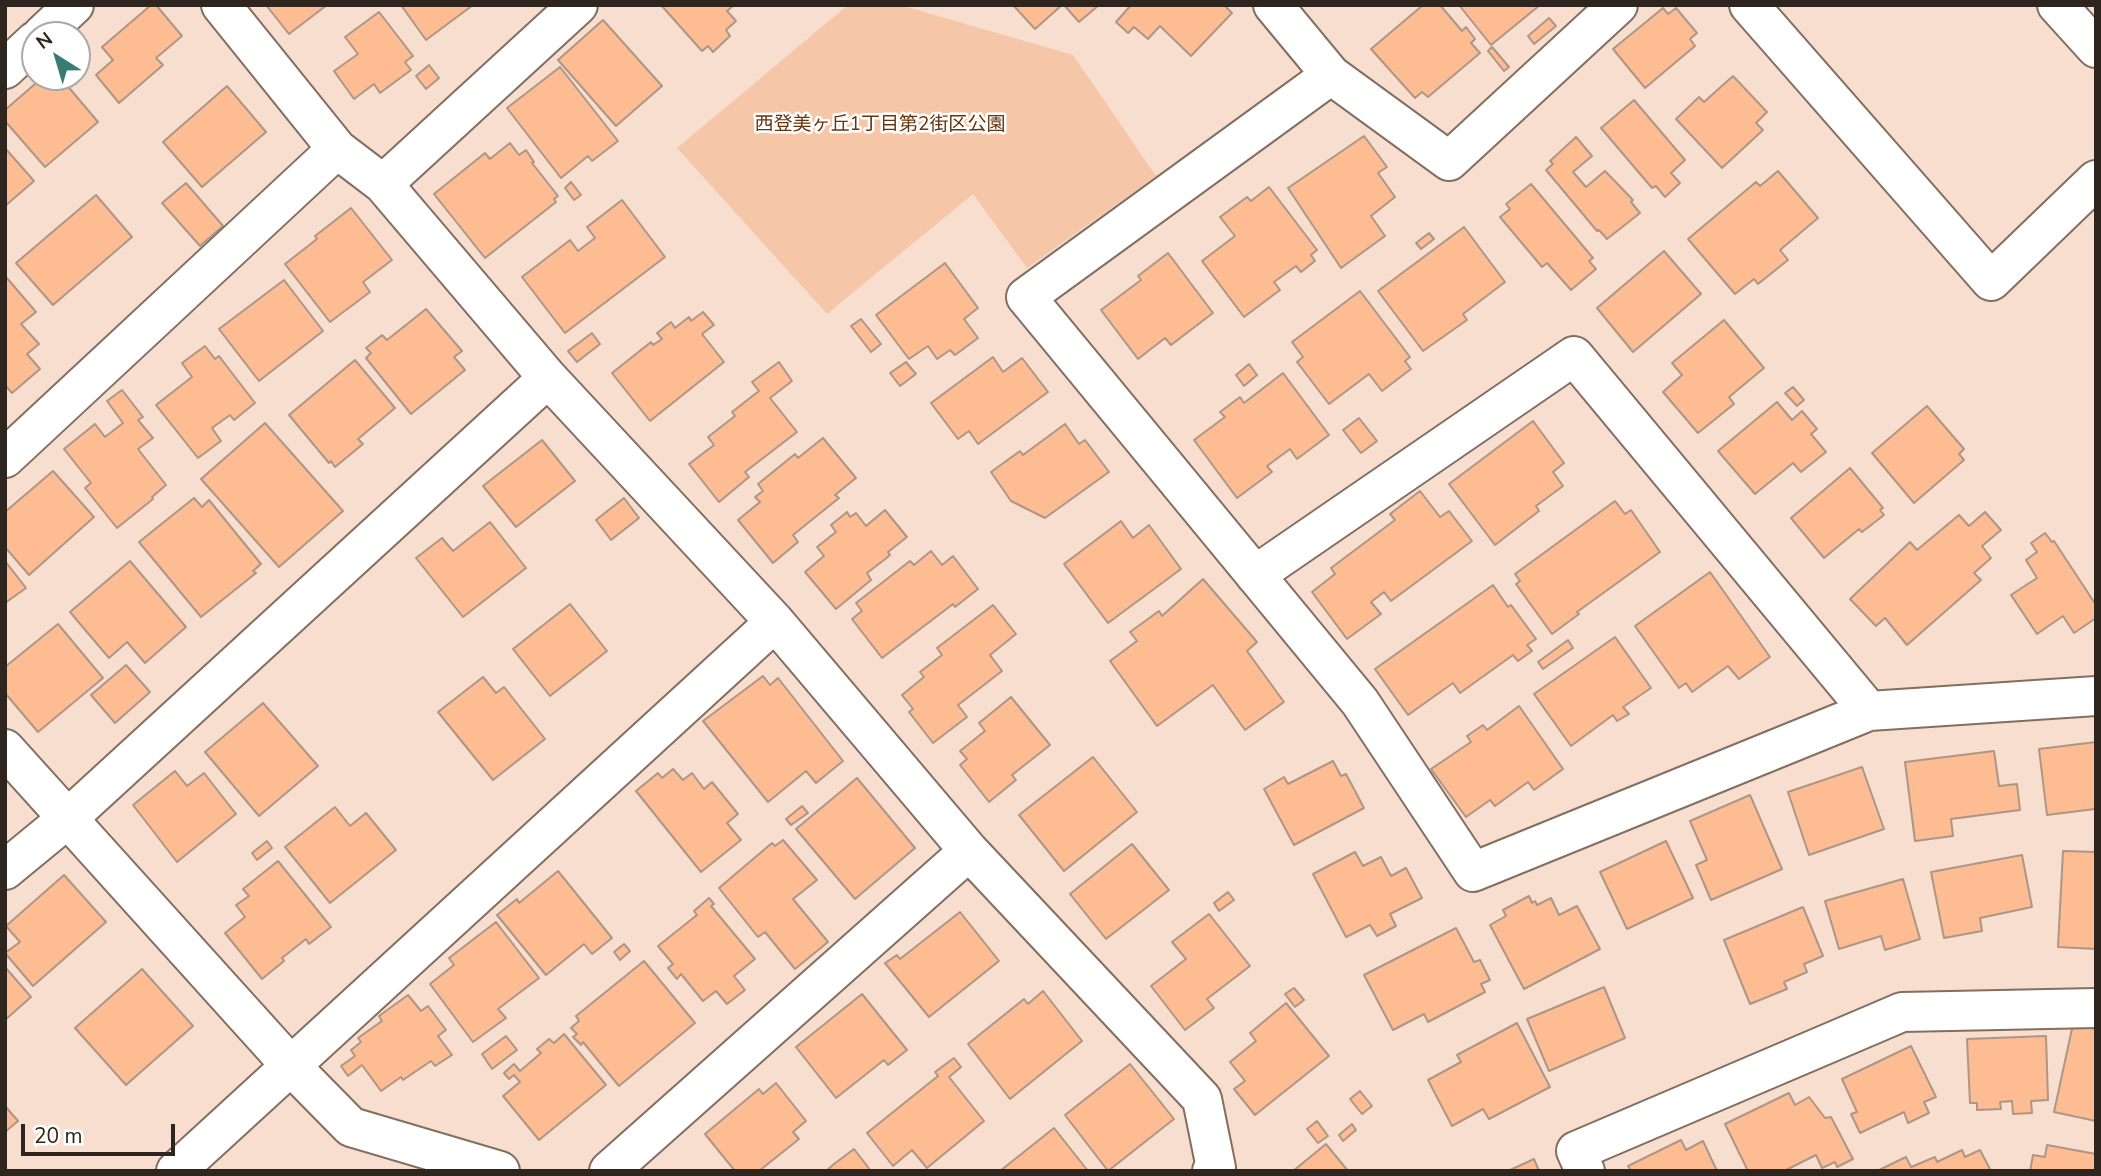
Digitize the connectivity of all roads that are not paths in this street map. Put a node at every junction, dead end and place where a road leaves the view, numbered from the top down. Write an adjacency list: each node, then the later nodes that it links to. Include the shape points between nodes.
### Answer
1 (74, 5): 8 (street)
2 (221, 5): 13 (street)
3 (578, 5): 15 (street)
4 (1273, 5): 12 (street)
5 (1618, 5): 12 (street, via 1449,161)
6 (1749, 5): 14 (street, via 1991,281)
7 (2057, 5): 9 (street)
8 (57, 21)
9 (2096, 48)
10 (21, 54): 11 (street)
11 (5, 69)
12 (1331, 75): 18 (street, via 1026,297)
13 (337, 149): 15 (street); 17 (street)
14 (2096, 180)
15 (383, 184): 16 (street)
16 (548, 378): 19 (street); 23 (street)
17 (5, 458)
18 (1255, 575): 21 (street, via 1360,702 1473,872); 21 (street, via 1574,356)
19 (775, 622): 24 (street); 27 (street)
20 (2096, 696): 21 (street)
21 (1869, 711)
22 (5, 749): 23 (street)
23 (67, 819): 25 (street); 27 (street)
24 (969, 851): 30 (street); 31 (street, via 1202,1098 1216,1168)
25 (5, 870)
26 (2096, 1007): 32 (street, via 1902,1012 1576,1152)
27 (292, 1067): 28 (street, via 351,1127); 29 (street)
28 (490, 1169)
29 (176, 1171)
30 (610, 1171)
31 (1212, 1171)
32 (1585, 1171)

